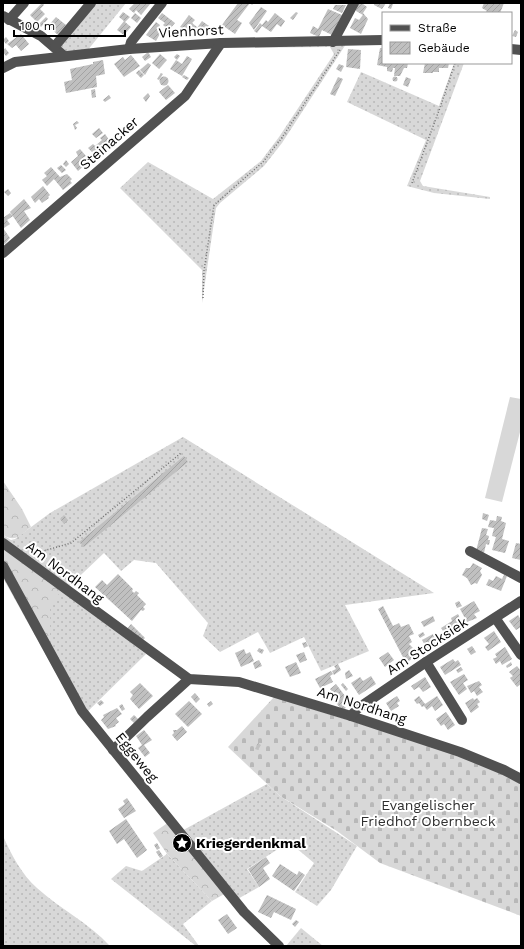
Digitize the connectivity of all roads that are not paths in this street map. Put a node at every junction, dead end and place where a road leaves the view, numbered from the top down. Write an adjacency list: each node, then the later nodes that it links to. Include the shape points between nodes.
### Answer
1 (24, 3): 5 (street)
2 (91, 3): 9 (street)
3 (162, 3): 10 (street, via 131,42)
4 (354, 3): 7 (street)
5 (6, 18): 9 (street)
6 (382, 40): 7 (street, Vienhorst)
7 (333, 42): 8 (street, Vienhorst)
8 (221, 43): 10 (street, Vienhorst); 13 (street, Steinacker, via 185,96)
9 (55, 46): 11 (street)
10 (129, 49): 11 (street, Vienhorst)
11 (64, 55): 12 (street, Vienhorst, via 15,62)
12 (3, 68)
13 (3, 253)
14 (3, 543): 22 (street, Am Nordhang)
15 (470, 551): 17 (street)
16 (3, 566): 25 (street, Eggeweg, via 82,711)
17 (521, 578)
18 (521, 601): 19 (street, Am Stocksiek)
19 (496, 619): 20 (street); 21 (street, Am Stocksiek)
20 (521, 655)
21 (426, 662): 23 (street, Am Stocksiek, via 357,709); 24 (street)
22 (189, 679): 23 (street, Am Nordhang, via 239,682); 25 (street)
23 (351, 716): 26 (street, Am Nordhang, via 460,752)
24 (462, 720)
25 (113, 750): 27 (street, Eggeweg, via 244,912)
26 (521, 779)
27 (278, 946)

